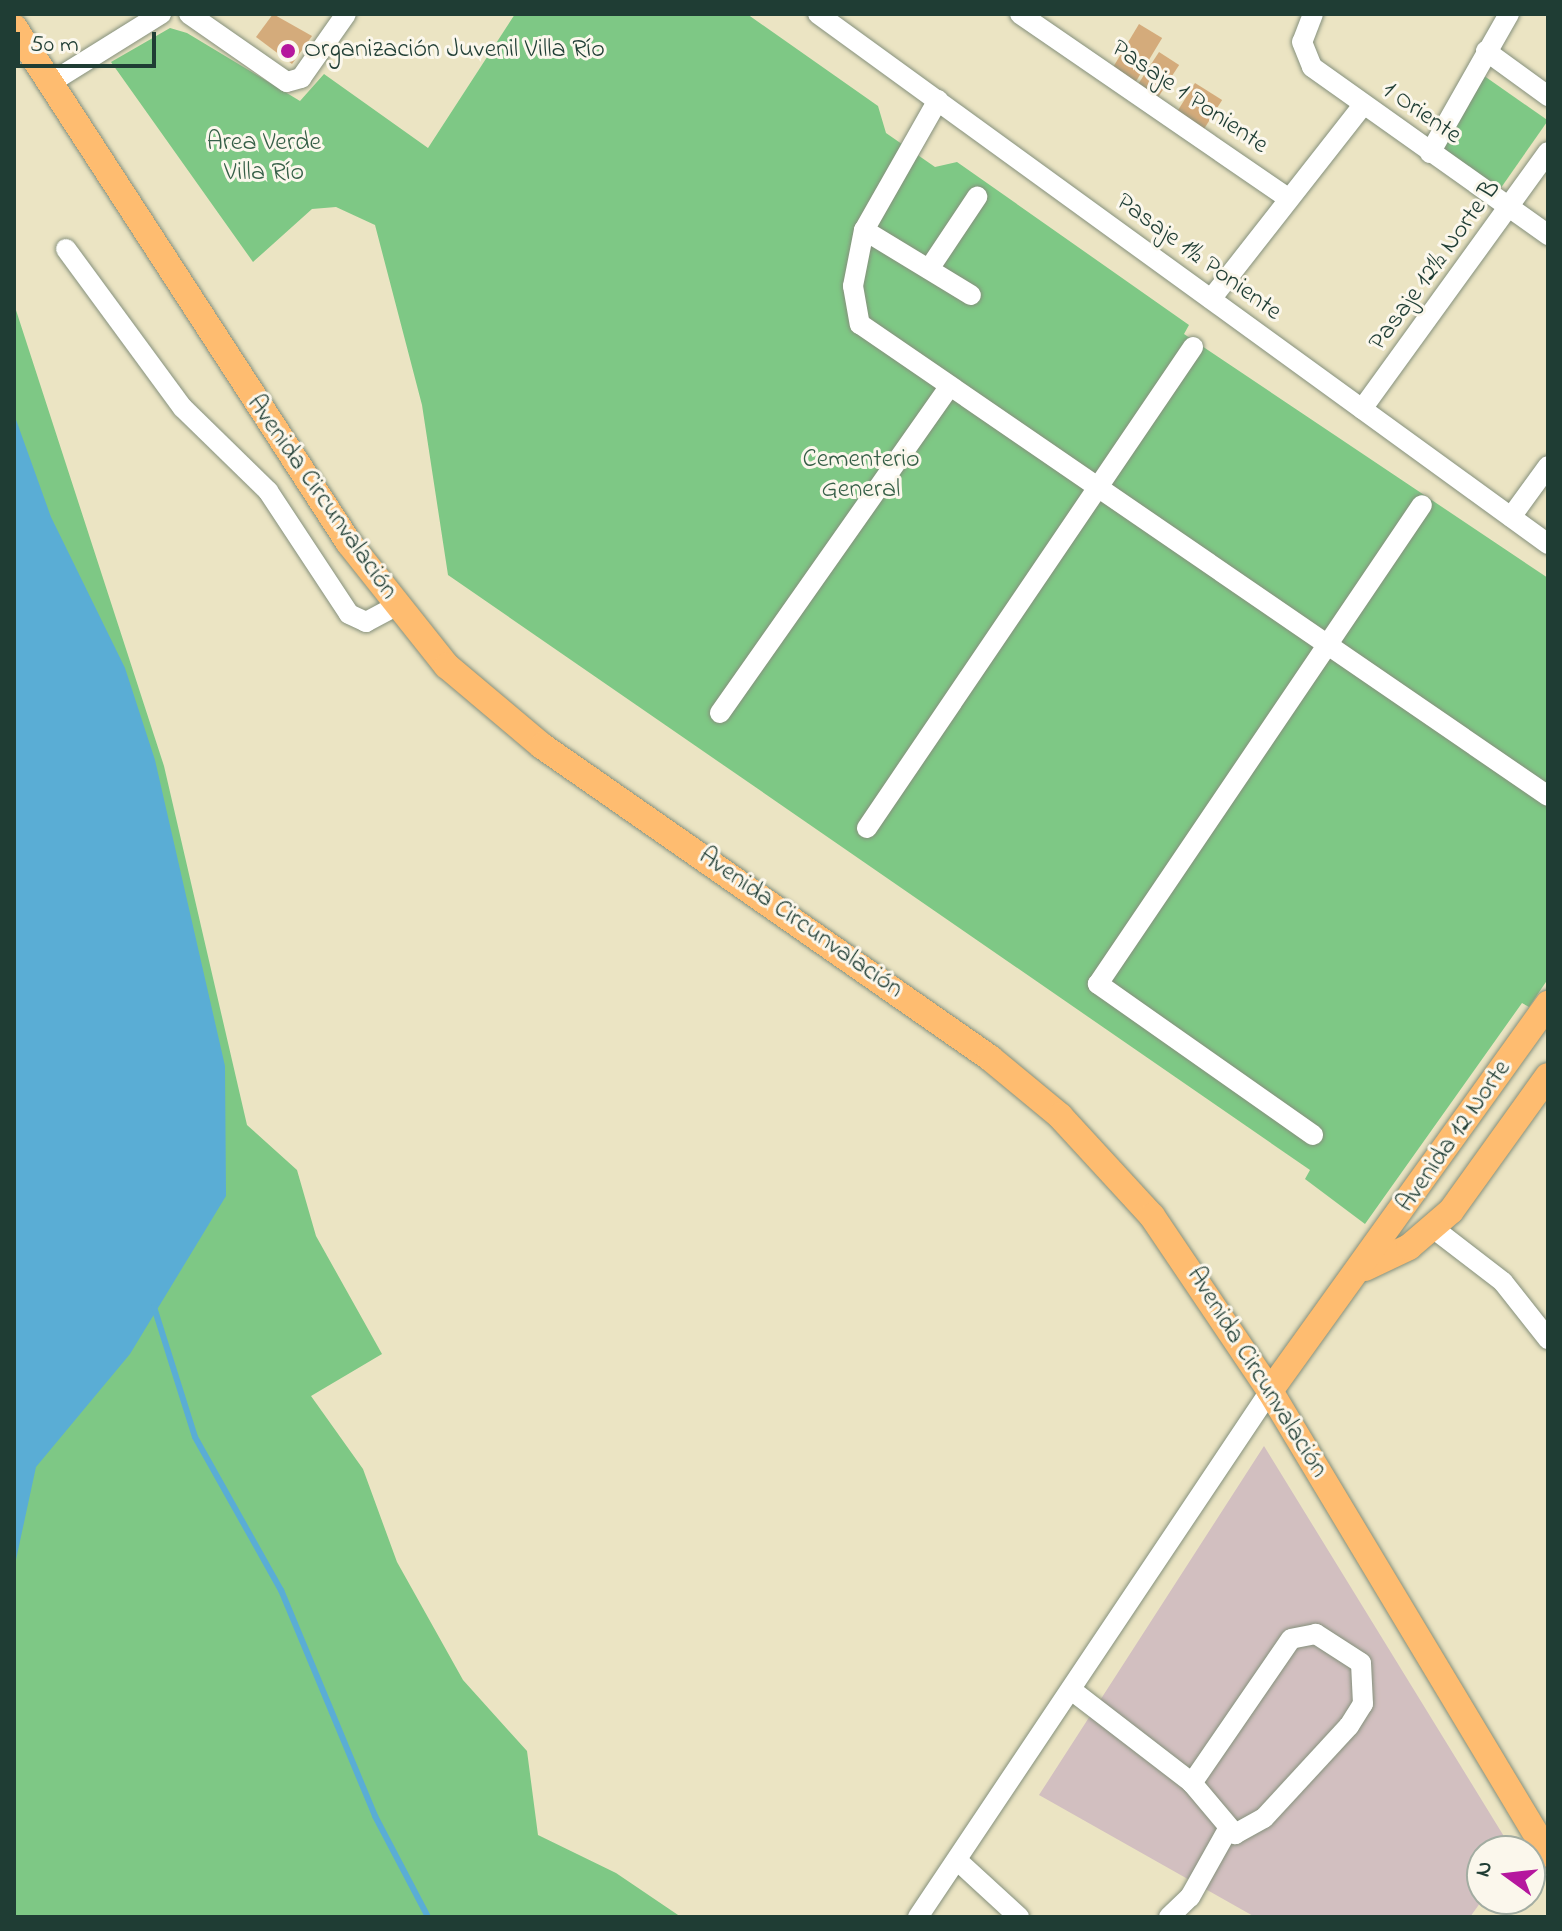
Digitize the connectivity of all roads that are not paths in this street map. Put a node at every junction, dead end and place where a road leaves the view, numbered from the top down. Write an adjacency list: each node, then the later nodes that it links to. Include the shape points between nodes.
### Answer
1 (161, 14): 10 (street)
2 (189, 14): 3 (street, via 292,81)
3 (346, 14)
4 (818, 14): 12 (street, Pasaje 1½ Poniente)
5 (1020, 14): 17 (street, Pasaje 1 Poniente)
6 (1313, 14): 13 (street, 1 Oriente, via 1303,33 1307,60)
7 (1509, 14): 9 (street)
8 (14, 27): 10 (main road, Avenida Circunvalación)
9 (1486, 51): 11 (street); 15 (street)
10 (50, 83): 33 (main road, Avenida Circunvalación)
11 (1548, 96)
12 (938, 100): 19 (street); 24 (street, Pasaje 1½ Poniente)
13 (1363, 105): 15 (street, 1 Oriente); 17 (street)
14 (1548, 152): 18 (street, Pasaje 12½ Norte B)
15 (1430, 153): 18 (street, 1 Oriente)
16 (977, 197): 22 (street)
17 (1288, 198): 24 (street)
18 (1512, 210): 20 (street, 1 Oriente); 27 (street, Pasaje 12½ Norte B)
19 (864, 230): 22 (street); 26 (street, via 853,286 860,324)
20 (1548, 235)
21 (66, 249): 33 (street, via 183,408 268,491 349,614 366,622)
22 (929, 269): 23 (street)
23 (971, 295)
24 (1211, 299): 27 (street, Pasaje 1½ Poniente)
25 (1193, 347): 29 (street)
26 (948, 389): 29 (street); 35 (street)
27 (1362, 409): 31 (street, Pasaje 1½ Poniente)
28 (1548, 466): 31 (street)
29 (1095, 489): 34 (street); 37 (street)
30 (1422, 505): 34 (street)
31 (1511, 517): 32 (street, Pasaje 1½ Poniente)
32 (1548, 544)
33 (396, 606): 45 (main road, Avenida Circunvalación, via 501,715 957,1032 1060,1116 1181,1253)
34 (1327, 644): 36 (street); 41 (street, via 1098,984)
35 (720, 713)
36 (1548, 796)
37 (867, 828)
38 (1548, 1004): 39 (main road, Avenida 12 Norte)
39 (1501, 1071): 40 (main road); 43 (main road, Avenida 12 Norte)
40 (1541, 1085): 42 (main road, Avenida 12 Norte)
41 (1313, 1135)
42 (1433, 1228): 43 (main road, Avenida 12 Norte); 44 (street, via 1503,1282)
43 (1361, 1269): 45 (main road, Avenida 12 Norte)
44 (1548, 1339)
45 (1270, 1391): 46 (street); 49 (main road, Avenida Circunvalación)
46 (1074, 1692): 47 (street); 50 (street)
47 (1192, 1783): 48 (street); 48 (street, via 1291,1639 1316,1634 1361,1663 1363,1704 1328,1753 1264,1818)
48 (1227, 1831): 53 (street, via 1190,1897)
49 (1548, 1854)
50 (958, 1861): 51 (street); 52 (street)
51 (918, 1917)
52 (1019, 1917)
53 (1169, 1917)

